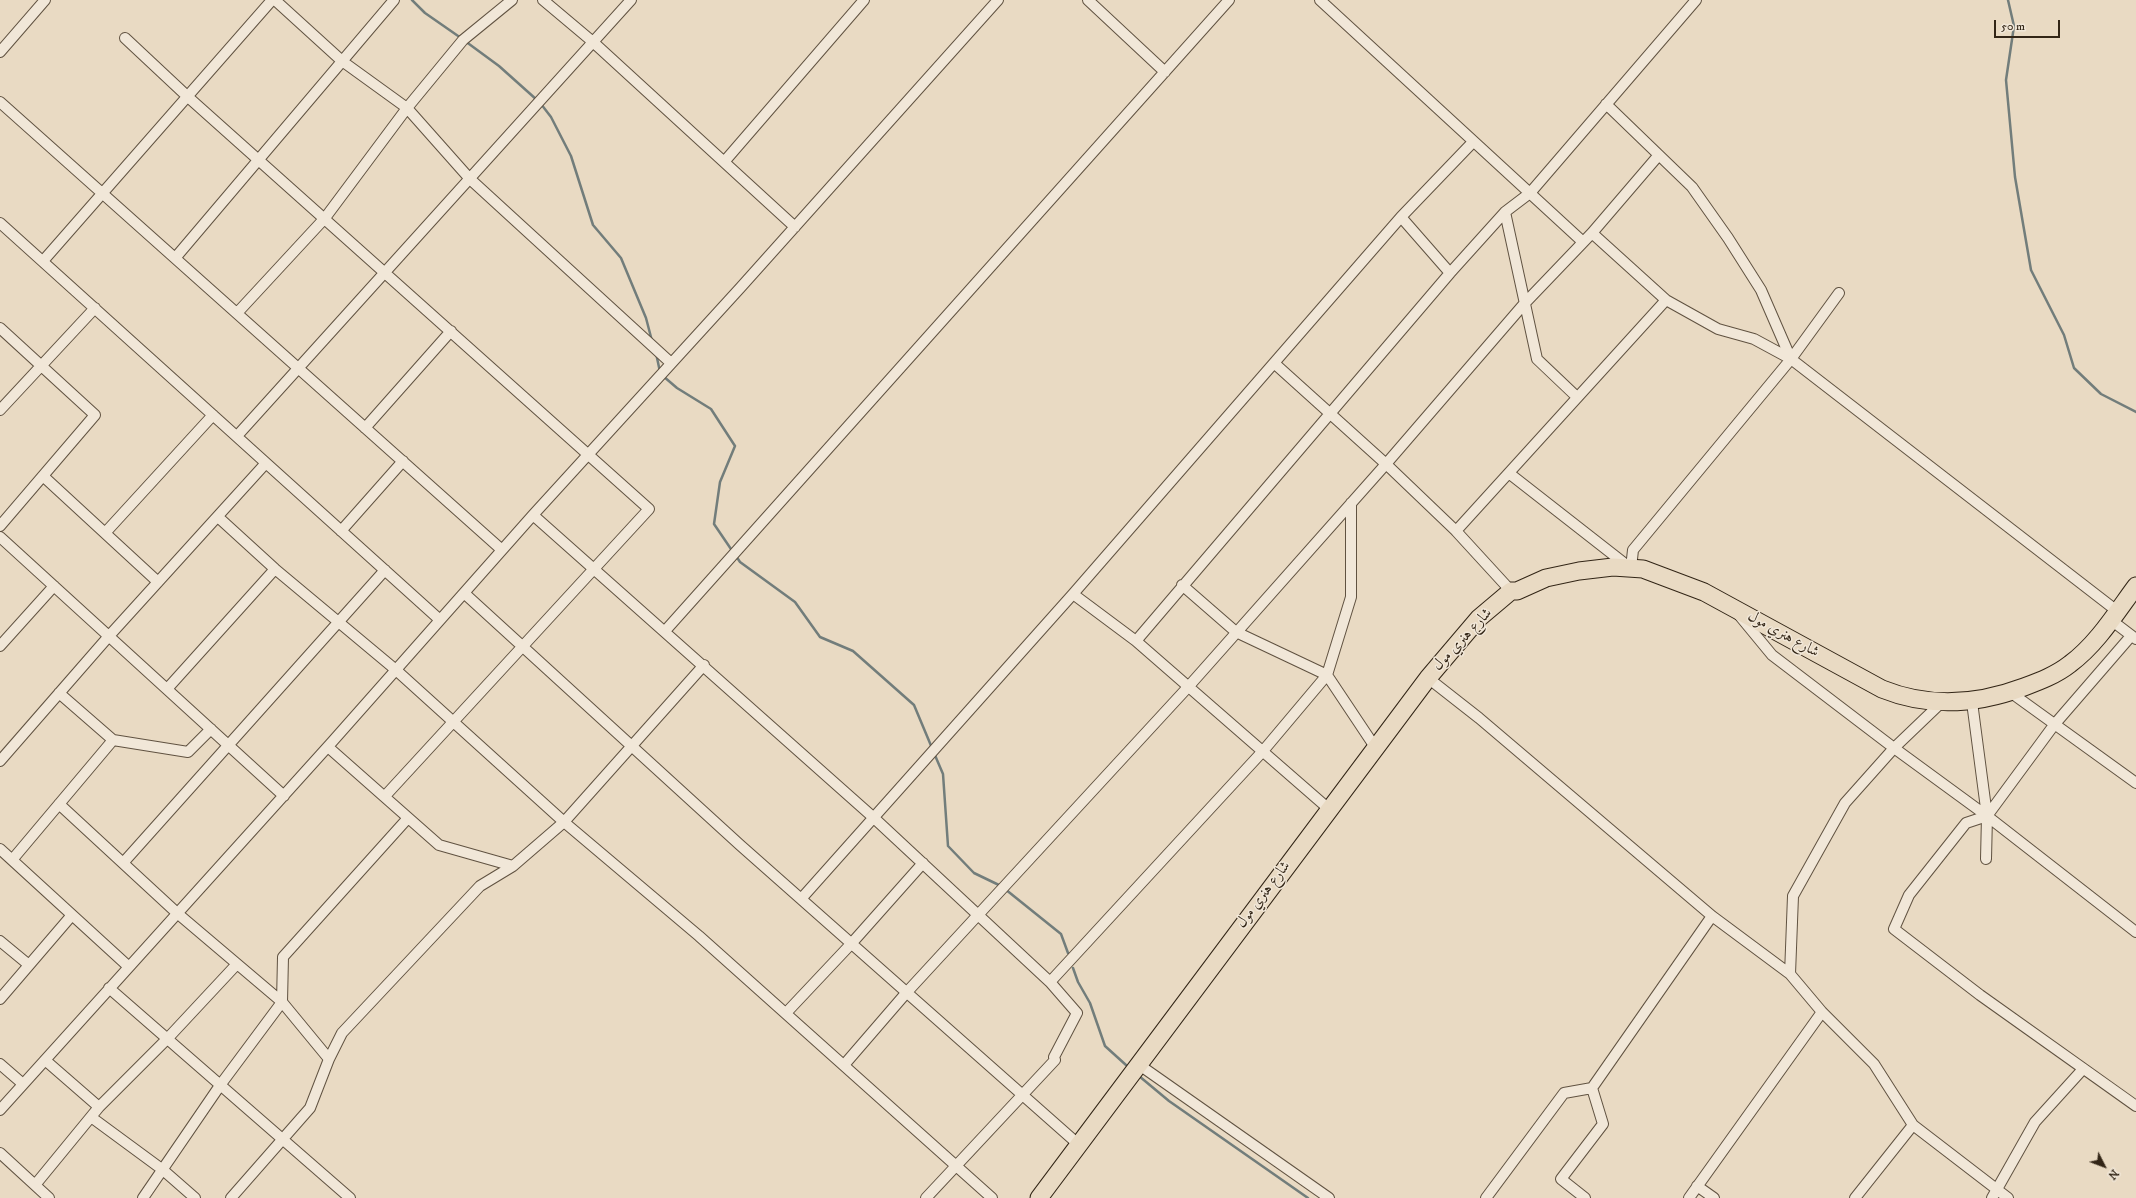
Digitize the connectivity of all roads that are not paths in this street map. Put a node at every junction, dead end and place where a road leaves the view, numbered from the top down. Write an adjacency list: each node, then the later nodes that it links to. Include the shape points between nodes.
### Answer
1 (45, 0): 15 (street)
2 (274, 0): 16 (street); 18 (street)
3 (394, 0): 16 (street)
4 (512, 0): 21 (street, via 463,40)
5 (543, 0): 14 (street)
6 (632, 0): 14 (street)
7 (864, 0): 25 (street)
8 (998, 0): 33 (street)
9 (1088, 0): 17 (street)
10 (1229, 0): 17 (street)
11 (1320, 0): 22 (street)
12 (1696, 0): 20 (street)
13 (125, 38): 18 (street)
14 (593, 42): 25 (street); 26 (street)
15 (0, 52)
16 (342, 61): 21 (street); 24 (street)
17 (1165, 72): 88 (street)
18 (188, 97): 24 (street); 27 (street)
19 (0, 102): 27 (street)
20 (1606, 104): 23 (street); 28 (street)
21 (407, 108): 26 (street); 31 (street)
22 (1473, 142): 28 (street); 30 (street)
23 (1658, 156): 34 (street); 47 (street, via 1692,187 1728,238 1761,290)
24 (259, 158): 31 (street); 36 (street)
25 (724, 162): 33 (street)
26 (470, 179): 38 (street); 48 (street)
27 (103, 192): 36 (street); 37 (street)
28 (1530, 193): 29 (street); 35 (street)
29 (1505, 212): 39 (street); 42 (street)
30 (1401, 217): 39 (street); 49 (street)
31 (325, 218): 38 (street); 44 (street)
32 (0, 223): 37 (street)
33 (795, 227): 48 (street)
34 (1592, 233): 35 (street); 41 (street)
35 (1583, 242): 42 (street)
36 (176, 257): 44 (street)
37 (43, 261): 43 (street)
38 (386, 273): 46 (street); 51 (street)
39 (1450, 273): 54 (street)
40 (1838, 293): 47 (street)
41 (1666, 300): 47 (street, via 1718,330 1754,339); 52 (street)
42 (1524, 304): 52 (street, via 1537,360); 61 (street)
43 (95, 308): 50 (street); 55 (street)
44 (238, 312): 51 (street)
45 (0, 328): 50 (street)
46 (451, 331): 56 (street); 58 (street)
47 (1790, 359): 74 (street, via 1633,550); 85 (street)
48 (671, 363): 58 (street)
49 (1274, 363): 54 (street); 83 (street)
50 (42, 365): 53 (street); 63 (street, via 95,415)
51 (300, 368): 56 (street); 57 (street)
52 (1576, 397): 62 (street)
53 (0, 410)
54 (1331, 414): 61 (street); 78 (street)
55 (213, 415): 57 (street); 70 (street)
56 (366, 428): 59 (street)
57 (237, 436): 60 (street)
58 (588, 454): 65 (street); 73 (street, via 649,509)
59 (403, 461): 68 (street); 72 (street)
60 (266, 463): 66 (street); 68 (street)
61 (1386, 464): 64 (street); 69 (street)
62 (1510, 474): 69 (street); 74 (street)
63 (42, 476): 67 (street); 70 (street)
64 (1351, 503): 89 (street); 97 (street, via 1351,597)
65 (533, 514): 72 (street); 73 (street)
66 (218, 517): 75 (street); 77 (street)
67 (0, 526)
68 (341, 531): 76 (street)
69 (1456, 531): 81 (street)
70 (104, 533): 77 (street)
71 (0, 538): 79 (street)
72 (502, 550): 82 (street)
73 (593, 568): 88 (street); 94 (street)
74 (1630, 568): 81 (highway, شارع هنري مول, via 1579,571 1546,578 1517,591); 84 (highway, شارع هنري مول, via 1658,573 1704,592)
75 (275, 569): 87 (street); 100 (street)
76 (384, 570): 86 (street); 87 (street)
77 (158, 582): 90 (street)
78 (1182, 585): 89 (street); 92 (street)
79 (54, 586): 90 (street); 93 (street)
80 (2136, 586): 85 (highway, شارع هنري مول)
81 (1511, 591): 98 (highway, شارع هنري مول, via 1479,618)
82 (464, 593): 86 (street); 94 (street)
83 (1073, 594): 92 (street); 123 (street)
84 (1733, 608): 104 (highway, شارع هنري مول, via 1882,689 1914,700); 113 (street, via 1772,655)
85 (2114, 616): 91 (street); 101 (highway, شارع هنري مول, via 2097,639 2070,664 2040,681)
86 (440, 620): 96 (street)
87 (337, 622): 96 (street); 109 (street)
88 (665, 631): 95 (street)
89 (1236, 632): 97 (street); 99 (street)
90 (109, 636): 100 (street); 102 (street)
91 (2134, 638): 106 (street)
92 (1136, 640): 99 (street)
93 (2, 641)
94 (521, 646): 105 (street); 110 (street)
95 (704, 665): 110 (street); 123 (street)
96 (396, 670): 105 (street); 111 (street)
97 (1327, 675): 112 (street); 114 (street)
98 (1428, 678): 112 (highway, شارع هنري مول); 135 (street, via 1479,718)
99 (1189, 686): 114 (street); 133 (street)
100 (167, 689): 107 (street)
101 (2010, 692): 103 (highway, شارع هنري مول); 106 (street)
102 (59, 693): 108 (street); 115 (street)
103 (1972, 702): 104 (highway, شارع هنري مول); 121 (street)
104 (1941, 703): 113 (street)
105 (453, 721): 118 (street); 124 (street)
106 (2054, 726): 116 (street); 121 (street)
107 (211, 730): 108 (street, via 188,752); 109 (street)
108 (112, 740): 119 (street)
109 (228, 745): 117 (street); 128 (street)
110 (631, 746): 124 (street); 131 (street)
111 (328, 747): 117 (street); 118 (street)
112 (1375, 747): 120 (highway, شارع هنري مول)
113 (1894, 748): 121 (street); 142 (street, via 1845,802 1793,896)
114 (1263, 751): 120 (street); 143 (street)
115 (2, 756)
116 (2136, 783)
117 (284, 796): 132 (street)
118 (385, 796): 122 (street)
119 (59, 804): 127 (street); 128 (street)
120 (1330, 810): 154 (highway, شارع هنري مول)
121 (1987, 816): 126 (street); 136 (street); 156 (street, via 1966,823 1909,895 1894,929)
122 (408, 818): 130 (street, via 438,845); 147 (street, via 283,957)
123 (874, 818): 129 (street); 131 (street)
124 (564, 822): 130 (street); 149 (street)
125 (0, 850): 127 (street)
126 (1986, 859)
127 (12, 860): 134 (street)
128 (123, 863): 132 (street)
129 (923, 863): 133 (street); 138 (street)
130 (513, 866): 151 (street, via 480,886 342,1033)
131 (801, 899): 138 (street)
132 (177, 913): 139 (street); 141 (street)
133 (978, 914): 143 (street); 145 (street)
134 (72, 915): 140 (street); 141 (street)
135 (1712, 916): 142 (street); 159 (street)
136 (2136, 932)
137 (0, 941): 140 (street)
138 (852, 944): 145 (street); 149 (street)
139 (237, 964): 147 (street); 150 (street)
140 (29, 965): 146 (street)
141 (129, 967): 144 (street)
142 (1790, 974): 148 (street)
143 (1050, 982): 160 (street, via 1077,1013 1054,1057 1055,1060)
144 (109, 988): 150 (street); 152 (street)
145 (907, 992): 155 (street); 160 (street)
146 (0, 999)
147 (282, 1002): 151 (street); 158 (street)
148 (1822, 1012): 165 (street, via 1874,1064); 172 (street)
149 (786, 1013): 155 (street)
150 (168, 1038): 158 (street); 162 (street)
151 (328, 1059): 166 (street, via 310,1108)
152 (45, 1060): 157 (street); 162 (street)
153 (0, 1064): 157 (street)
154 (1138, 1064): 167 (highway, شارع هنري مول); 182 (street)
155 (844, 1065): 169 (street)
156 (2083, 1069): 161 (street); 173 (street, via 2035,1122)
157 (23, 1084): 163 (street)
158 (221, 1084): 166 (street); 170 (street)
159 (1592, 1088): 183 (street, via 1564,1093); 184 (street, via 1603,1124 1561,1179)
160 (1022, 1095): 167 (street); 169 (street)
161 (2136, 1106)
162 (99, 1107): 164 (street)
163 (0, 1110)
164 (91, 1117): 170 (street); 171 (street)
165 (1913, 1125): 173 (street); 187 (street)
166 (284, 1140): 177 (street); 178 (street)
167 (1078, 1144): 181 (highway, شارع هنري مول)
168 (0, 1153): 171 (street)
169 (956, 1165): 179 (street); 180 (street)
170 (163, 1170): 175 (street); 176 (street)
171 (35, 1185): 174 (street)
172 (1697, 1186): 185 (street); 186 (street)
173 (1995, 1194): 188 (street)
174 (49, 1198)
175 (143, 1198)
176 (195, 1198)
177 (231, 1198)
178 (350, 1198)
179 (926, 1198)
180 (992, 1198)
181 (1039, 1198)
182 (1329, 1198)
183 (1486, 1198)
184 (1585, 1198)
185 (1689, 1198)
186 (1714, 1198)
187 (1855, 1198)
188 (2008, 1198)

